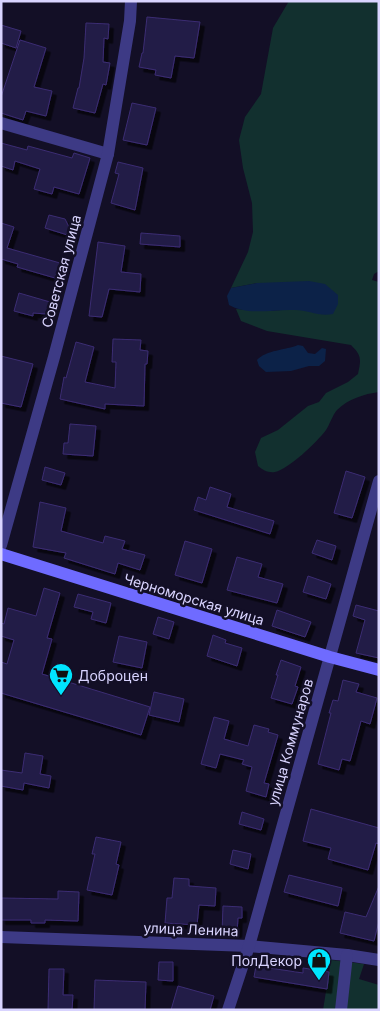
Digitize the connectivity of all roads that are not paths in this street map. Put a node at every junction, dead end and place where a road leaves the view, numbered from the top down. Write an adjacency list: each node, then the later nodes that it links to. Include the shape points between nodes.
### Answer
1 (131, 1): 3 (street, Советская улица)
2 (1, 123): 3 (street)
3 (108, 154): 5 (street, Советская улица)
4 (379, 481): 7 (street, улица Коммунаров)
5 (1, 545)
6 (1, 554): 7 (street, Черноморская улица)
7 (330, 657): 8 (street, Черноморская улица); 10 (street, улица Коммунаров)
8 (379, 670)
9 (1, 937): 10 (street, улица Ленина)
10 (249, 946): 11 (street, улица Ленина); 13 (street, улица Коммунаров)
11 (347, 955): 12 (street, улица Ленина); 14 (street)
12 (379, 960)
13 (228, 1010)
14 (341, 1010)

